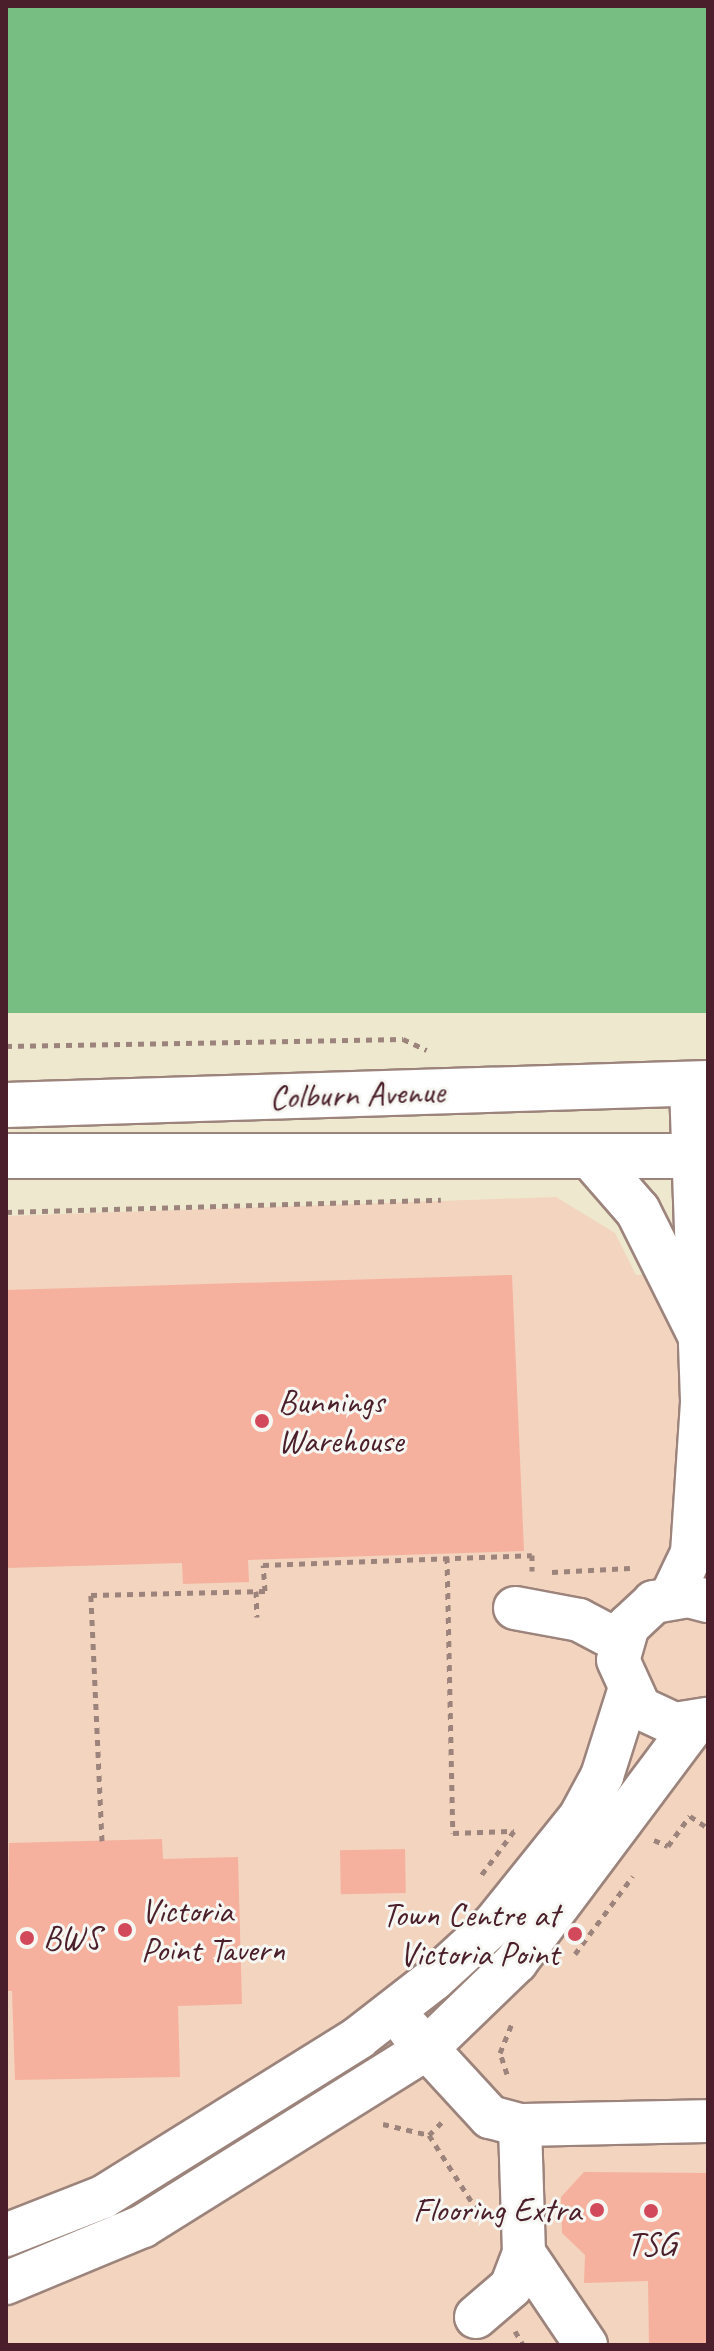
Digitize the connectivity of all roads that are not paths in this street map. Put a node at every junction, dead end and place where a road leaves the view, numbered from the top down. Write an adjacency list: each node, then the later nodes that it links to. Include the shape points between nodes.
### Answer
1 (700, 1083): 2 (main road, Colburn Avenue); 4 (street)
2 (6, 1105)
3 (6, 1156): 5 (main road, Colburn Avenue)
4 (701, 1157): 5 (main road, Colburn Avenue); 6 (street)
5 (592, 1158): 6 (main road, via 638,1211)
6 (699, 1333): 7 (street)
7 (690, 1599): 9 (street, via 639,1612)
8 (515, 1608): 9 (street, via 579,1620)
9 (621, 1642): 10 (street)
10 (628, 1694): 11 (street, via 656,1719); 12 (street, via 602,1776 564,1839 494,1924)
11 (701, 1722): 13 (street, via 516,1962)
12 (395, 2011): 13 (street); 16 (street, via 103,2197)
13 (425, 2050): 15 (street, via 490,2117); 18 (street, via 143,2226)
14 (708, 2121): 15 (street)
15 (520, 2125): 17 (street)
16 (6, 2235)
17 (524, 2253): 19 (street, via 511,2287); 20 (street)
18 (6, 2283)
19 (476, 2317)
20 (586, 2345)

